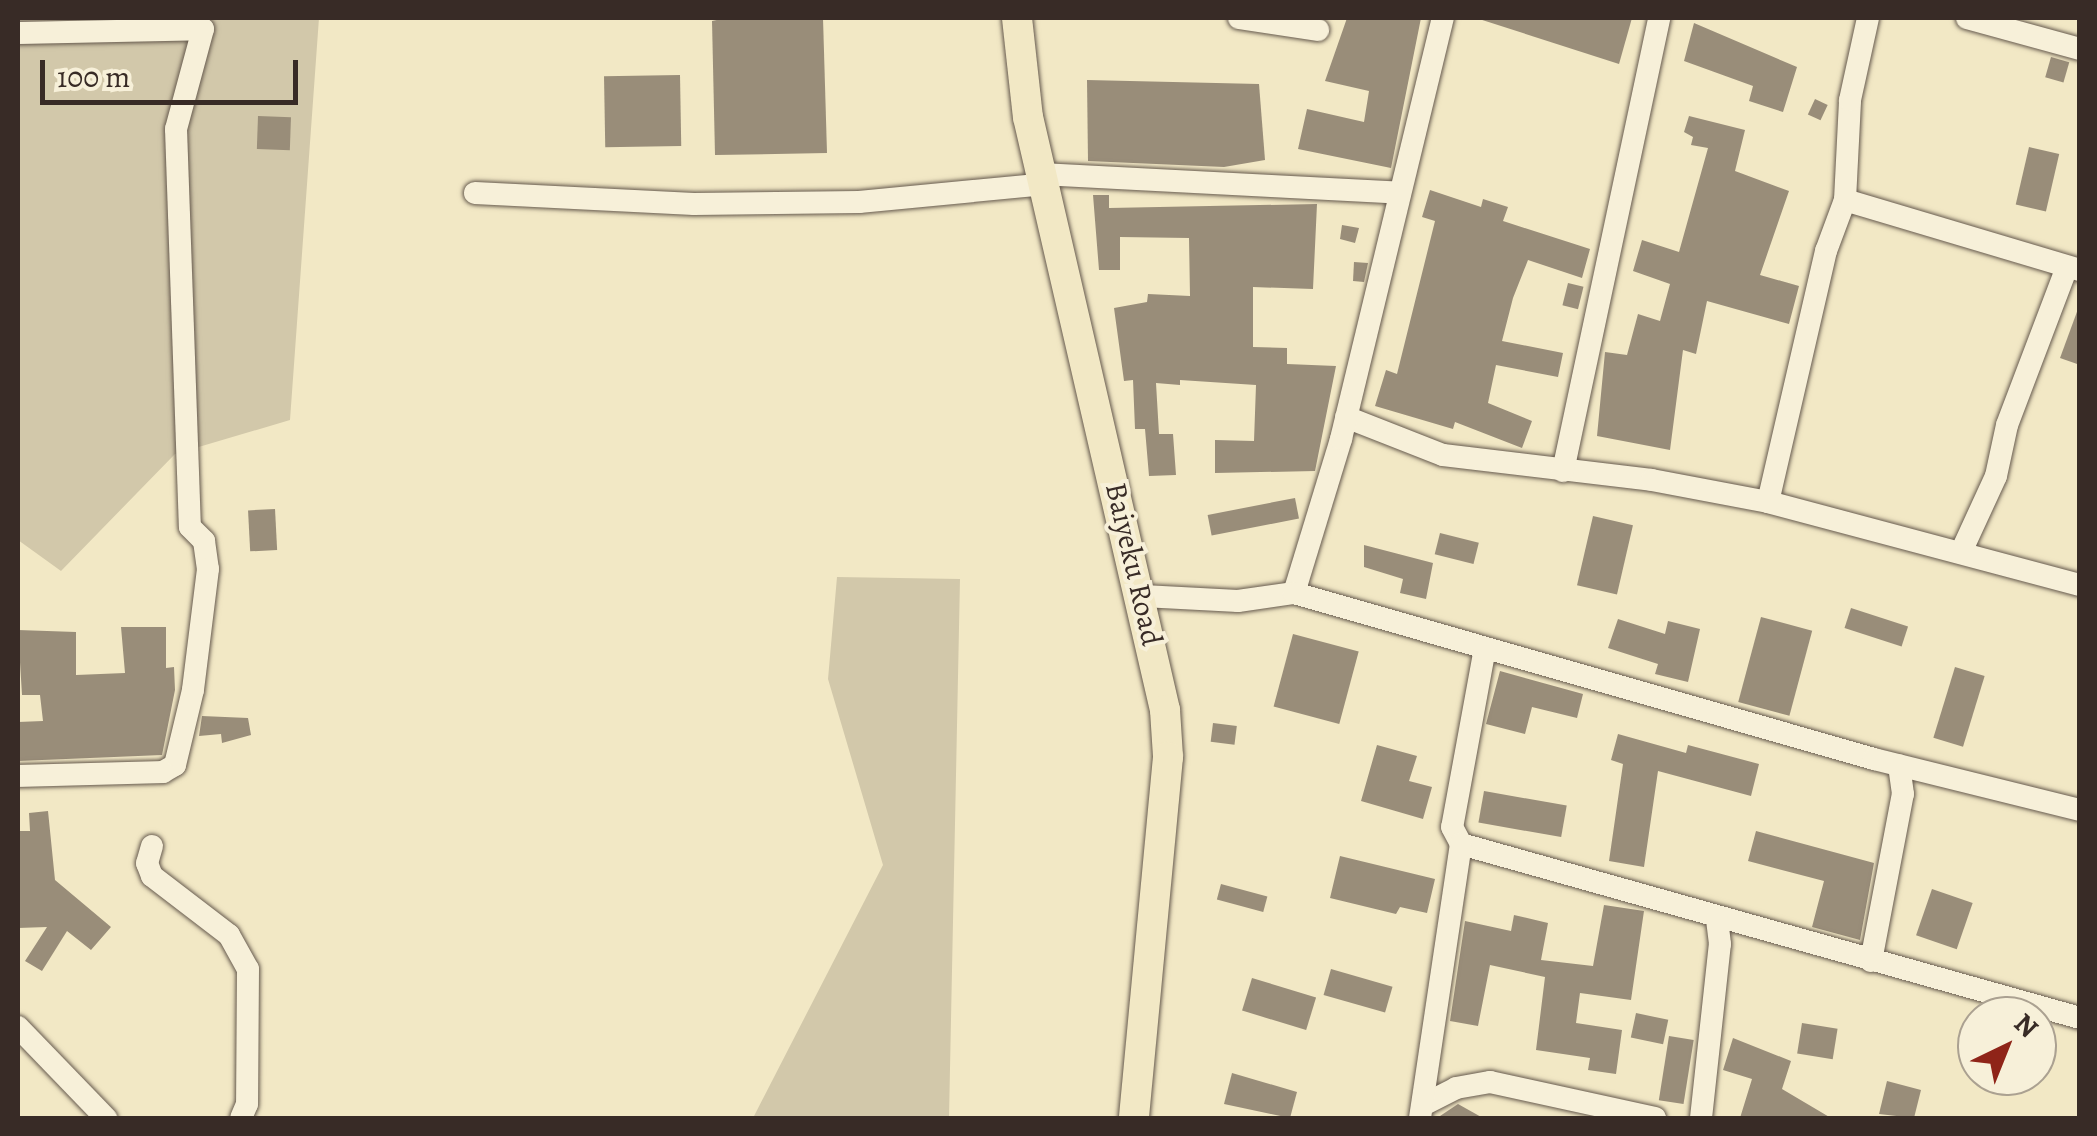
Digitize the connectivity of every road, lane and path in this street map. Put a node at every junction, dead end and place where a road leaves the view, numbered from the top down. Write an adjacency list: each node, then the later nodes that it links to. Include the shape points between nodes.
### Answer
1 (1017, 18): 10 (main road, Baiyeku Road)
2 (1239, 18): 7 (street)
3 (1443, 18): 12 (street)
4 (1659, 18): 16 (street)
5 (1868, 18): 13 (street, via 1850,100)
6 (1967, 18): 9 (street)
7 (1318, 30)
8 (18, 32): 24 (street, via 203,28 176,129 190,527 204,540 208,569 193,690 175,765 163,772)
9 (2078, 44)
10 (1043, 179): 11 (street, via 859,202 694,204); 12 (street); 21 (main road, Baiyeku Road)
11 (474, 193)
12 (1400, 193): 15 (street)
13 (1845, 200): 14 (street); 17 (street, via 1826,252)
14 (2073, 269): 18 (street)
15 (1346, 417): 16 (street, via 1443,455); 20 (street)
16 (1562, 470): 17 (street)
17 (1768, 502): 18 (street)
18 (1962, 550): 19 (street)
19 (2080, 585)
20 (1294, 593): 21 (street, via 1238,600); 22 (street)
21 (1142, 596): 35 (main road, Baiyeku Road, via 1168,757)
22 (1485, 648): 23 (street); 26 (street, via 1452,827)
23 (1899, 764): 25 (street); 29 (street, via 1904,794)
24 (18, 776)
25 (2080, 810)
26 (1462, 844): 28 (street); 32 (street)
27 (152, 846): 34 (street, via 152,876 228,935 248,970 247,1104)
28 (1726, 922): 29 (street); 37 (street)
29 (1871, 960): 30 (street)
30 (2080, 1018)
31 (18, 1027): 33 (street)
32 (1421, 1112): 36 (street, via 1456,1088 1490,1082)
33 (106, 1118)
34 (241, 1118)
35 (1134, 1118)
36 (1656, 1118)
37 (1701, 1118)

